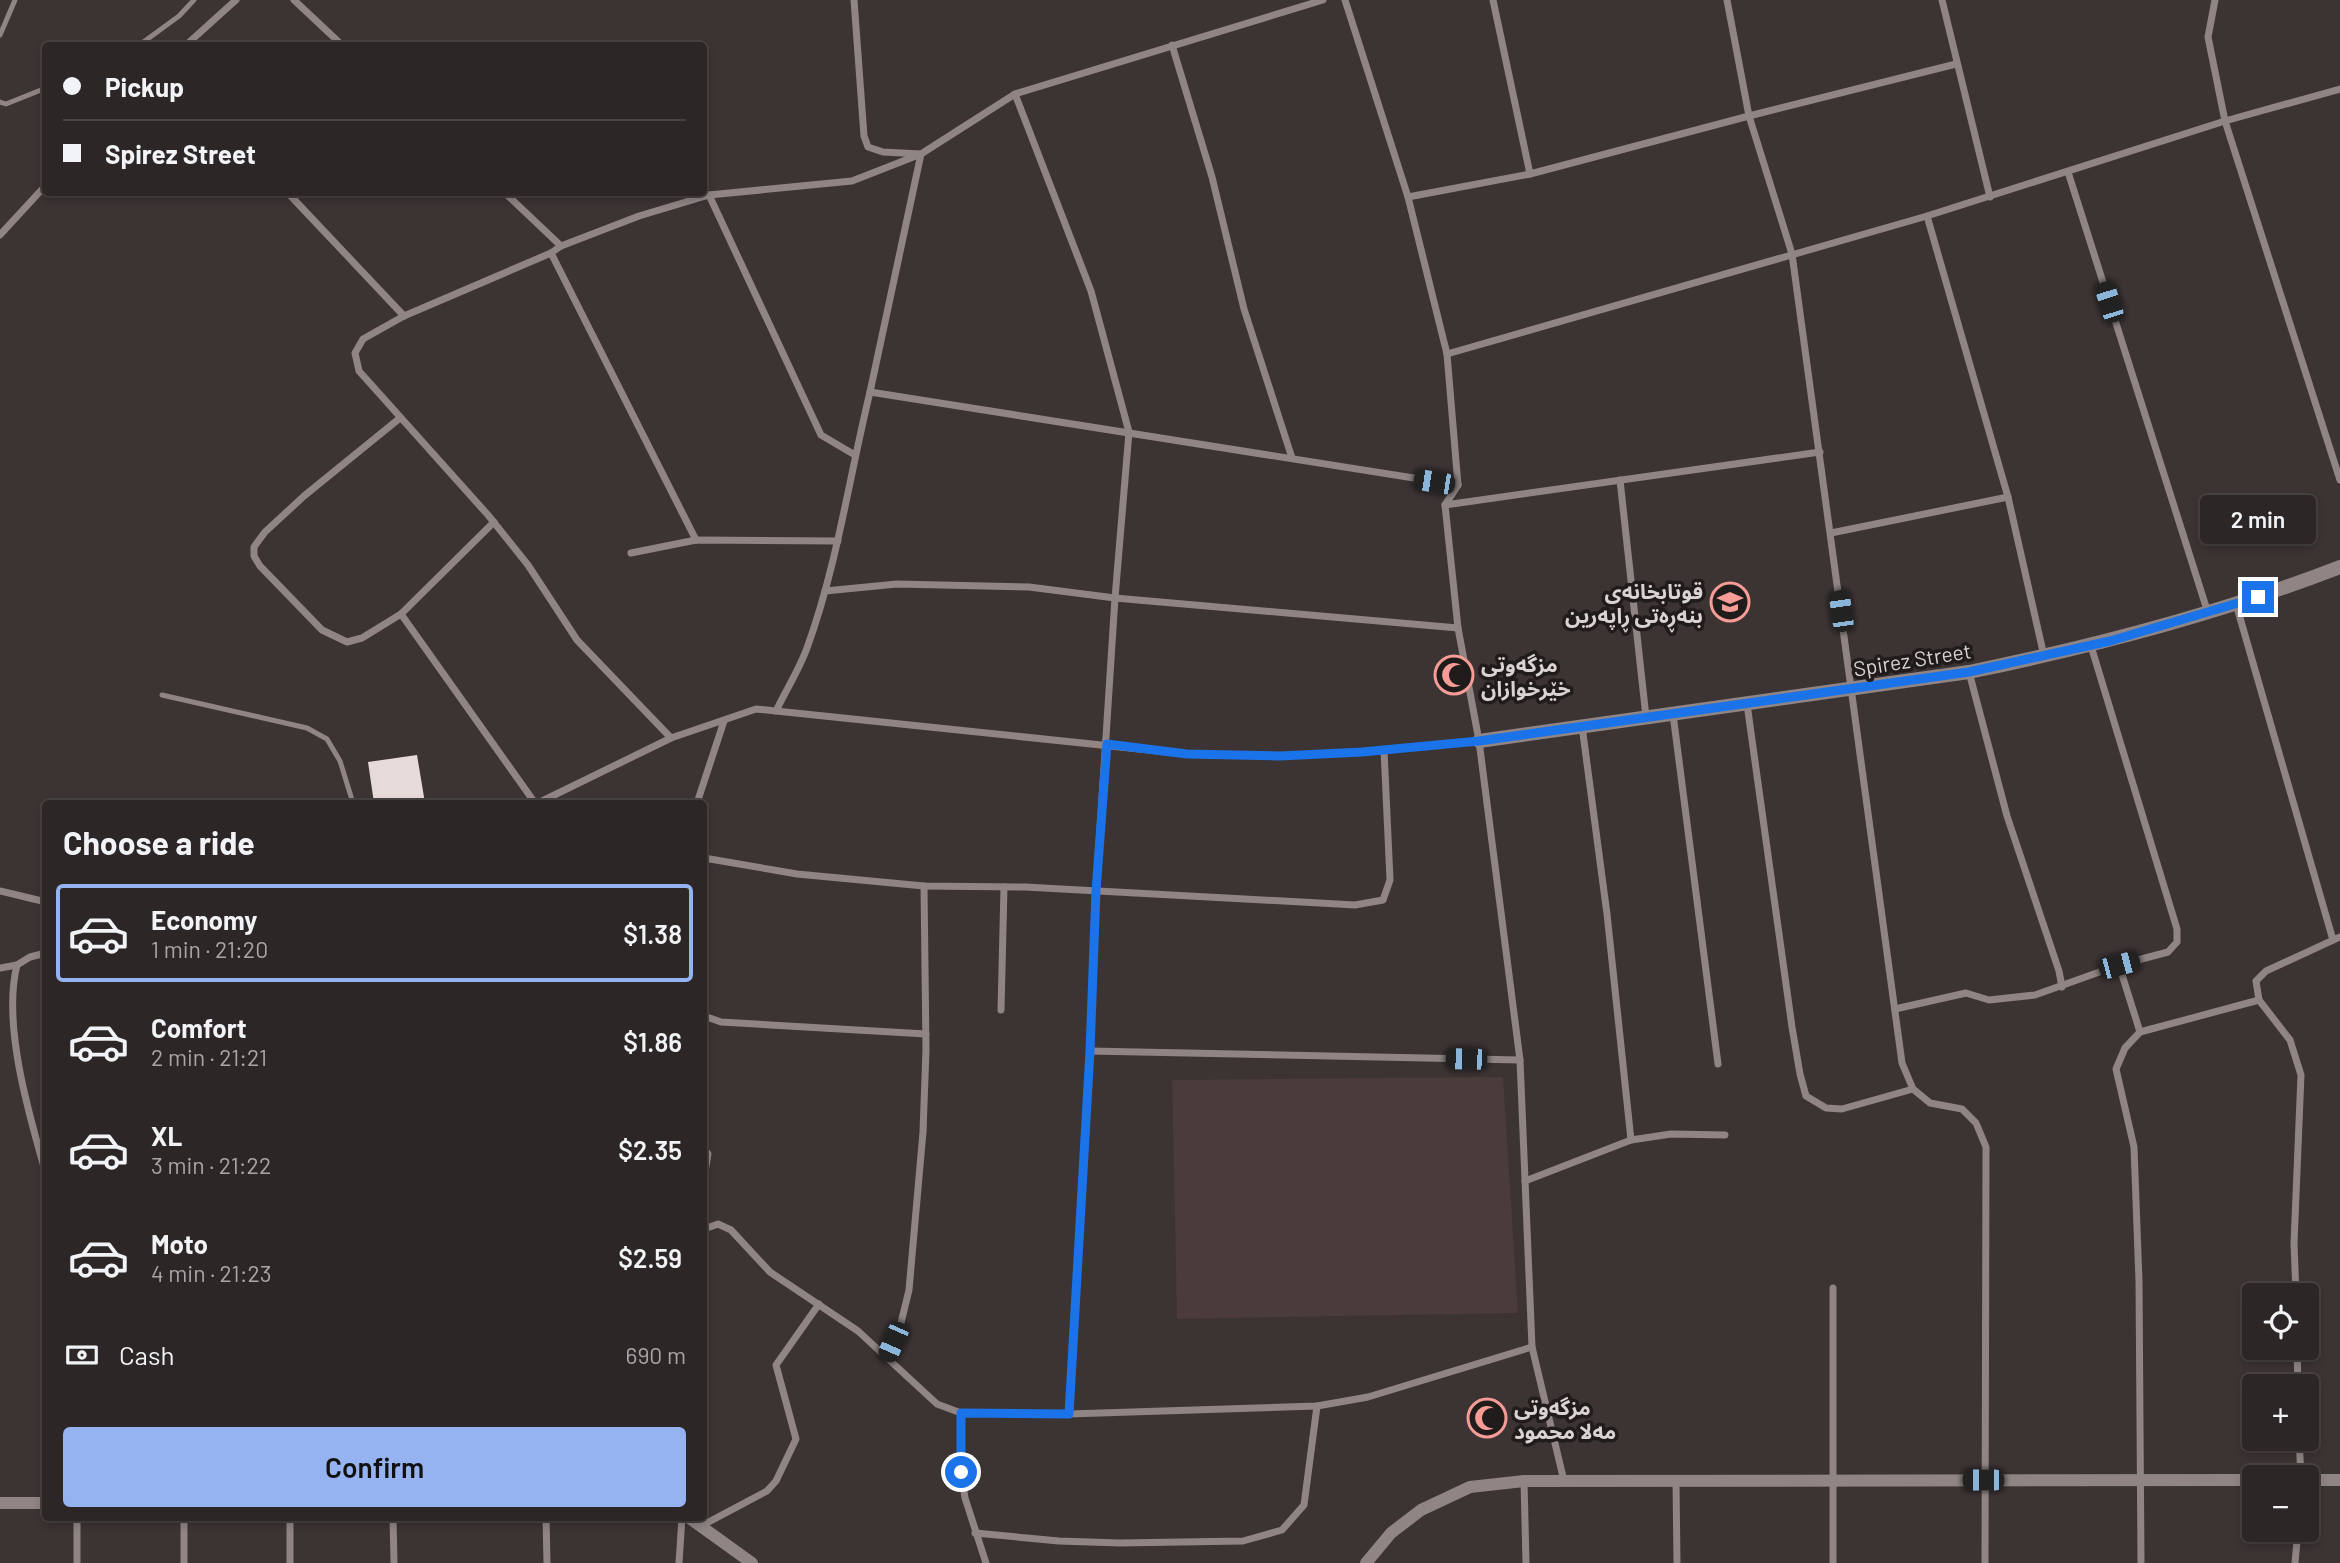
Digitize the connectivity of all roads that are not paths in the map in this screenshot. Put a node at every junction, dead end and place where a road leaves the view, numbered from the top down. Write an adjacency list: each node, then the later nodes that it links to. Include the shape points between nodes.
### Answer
1 (15, 0): 12 (lane)
2 (194, 0): 13 (lane)
3 (236, 0): 14 (street)
4 (294, 0): 15 (street)
5 (854, 0): 24 (street, via 868,147)
6 (1323, 0): 16 (street)
7 (1345, 0): 32 (street)
8 (1493, 0): 26 (street)
9 (1727, 0): 22 (street)
10 (1941, 0): 17 (street)
11 (2215, 0): 23 (street, via 2208,37)
12 (0, 35)
13 (143, 42)
14 (190, 42)
15 (339, 42)
16 (1172, 45): 20 (street); 46 (street, via 1212,177 1244,309)
17 (1956, 64): 22 (street); 33 (street)
18 (2340, 89): 23 (street)
19 (42, 90): 21 (lane, via 6,104)
20 (1015, 94): 24 (street); 43 (street, via 1091,291)
21 (0, 102)
22 (1749, 116): 26 (street); 38 (street)
23 (2225, 121): 25 (street); 48 (street)
24 (921, 154): 28 (street, via 852,181); 41 (street)
25 (2068, 172): 33 (street); 61 (street)
26 (1530, 174): 32 (street)
27 (42, 189): 35 (street)
28 (709, 195): 45 (street, via 821,435)
29 (291, 196): 39 (street)
30 (507, 196): 36 (street)
31 (706, 196): 36 (street)
32 (1408, 197): 40 (street)
33 (1990, 197): 34 (street)
34 (1927, 216): 38 (street); 50 (street)
35 (0, 235)
36 (561, 246): 37 (street)
37 (551, 253): 39 (street); 54 (street)
38 (1792, 254): 40 (street); 44 (street)
39 (404, 316): 42 (street, via 363,339 355,353 359,371)
40 (1447, 354): 49 (street)
41 (870, 392): 43 (street); 45 (street)
42 (400, 418): 52 (street); 62 (street, via 265,532 254,547 254,556 322,630 335,638 346,642 362,638)
43 (1129, 432): 46 (street); 59 (street)
44 (1820, 452): 47 (street); 53 (street)
45 (855, 455): 55 (street)
46 (1292, 458): 49 (street)
47 (1620, 480): 51 (street); 72 (street)
48 (2340, 480)
49 (1458, 485): 51 (street)
50 (2008, 497): 53 (street); 65 (street)
51 (1445, 505): 63 (street)
52 (494, 522): 62 (street); 75 (street, via 577,640)
53 (1831, 533): 67 (street)
54 (696, 540): 55 (street); 56 (street)
55 (838, 541): 58 (street)
56 (631, 553)
57 (2340, 567): 60 (main road, Spirez Street)
58 (825, 591): 59 (street, via 897,584 1029,587); 70 (street, via 806,650)
59 (1115, 598): 63 (street); 77 (street)
60 (2236, 604): 61 (main road, Spirez Street); 89 (street)
61 (2208, 613): 64 (main road, Spirez Street)
62 (401, 614): 80 (street)
63 (1458, 628): 76 (street)
64 (2091, 646): 65 (main road, Spirez Street); 92 (street, via 2177,929 2177,942 2168,952)
65 (2045, 657): 66 (main road, Spirez Street)
66 (1969, 672): 67 (main road, Spirez Street); 94 (street, via 2007,816)
67 (1852, 689): 69 (main road, Spirez Street); 96 (street)
68 (162, 695): 79 (lane, via 307,728 327,739 340,761)
69 (1747, 704): 71 (main road, Spirez Street); 104 (street, via 1792,1027 1806,1096 1826,1108 1842,1109)
70 (776, 711): 73 (street, via 756,709); 77 (street)
71 (1672, 714): 72 (main road, Spirez Street); 103 (street)
72 (1646, 718): 74 (main road, Spirez Street)
73 (724, 721): 75 (street); 82 (street)
74 (1582, 726): 76 (main road, Spirez Street); 106 (street)
75 (671, 738): 81 (street)
76 (1479, 741): 78 (street); 102 (street)
77 (1107, 744): 78 (street, via 1187,754 1280,756); 87 (street)
78 (1384, 750): 87 (street, via 1390,880 1383,900 1354,905)
79 (352, 800)
80 (535, 800)
81 (543, 800)
82 (698, 800)
83 (707, 859): 84 (street, via 797,874)
84 (924, 886): 85 (street); 100 (street)
85 (1004, 887): 87 (street); 97 (street)
86 (0, 891): 88 (street)
87 (1096, 891): 101 (street)
88 (42, 901)
89 (2336, 939): 95 (street, via 2266,971 2256,981)
90 (42, 954): 91 (street)
91 (17, 965): 93 (street); 107 (street, via 13,1017 26,1101)
92 (2119, 965): 94 (street); 99 (street)
93 (0, 968)
94 (2062, 987): 96 (street, via 1989,1000 1966,993)
95 (2259, 1000): 99 (street); 110 (street, via 2290,1040 2301,1075)
96 (1895, 1009): 104 (street, via 1902,1063)
97 (1001, 1010)
98 (707, 1017): 100 (street, via 721,1022)
99 (2140, 1032): 121 (street, via 2125,1048 2116,1069 2134,1147)
100 (926, 1034): 114 (street, via 923,1132 909,1290)
101 (1090, 1051): 102 (street); 117 (street)
102 (1520, 1060): 108 (street)
103 (1718, 1064)
104 (1913, 1089): 120 (street, via 1930,1103 1962,1109 1976,1123 1986,1147)
105 (1725, 1135): 106 (street, via 1671,1134)
106 (1631, 1140): 108 (street)
107 (42, 1159)
108 (1525, 1181): 113 (street)
109 (707, 1228): 112 (street, via 718,1224 731,1230 770,1272)
110 (2295, 1283)
111 (1833, 1288): 126 (street)
112 (819, 1304): 114 (street); 136 (street, via 776,1365 796,1439 776,1481 767,1491)
113 (1532, 1347): 115 (street, via 1368,1397); 118 (street)
114 (887, 1357): 116 (street, via 937,1404)
115 (1317, 1406): 117 (street); 137 (street, via 1304,1505 1282,1530 1243,1541 1120,1543)
116 (961, 1413): 117 (street); 137 (street, via 961,1472)
117 (1069, 1414)
118 (1564, 1480): 119 (street); 125 (street)
119 (1676, 1480): 126 (street); 149 (street)
120 (1983, 1480): 121 (street); 126 (street); 151 (street)
121 (2140, 1480): 122 (street); 152 (street)
122 (2242, 1480)
123 (2319, 1480): 124 (street)
124 (2340, 1480)
125 (1524, 1481): 139 (street, via 1470,1487 1421,1510 1391,1533); 148 (street)
126 (1832, 1481): 150 (street)
127 (0, 1503): 128 (street)
128 (42, 1503)
129 (77, 1521): 140 (street)
130 (184, 1521): 141 (street)
131 (290, 1521): 142 (street)
132 (393, 1521): 143 (street)
133 (546, 1521): 144 (street)
134 (682, 1521): 145 (street)
135 (694, 1521): 136 (street)
136 (701, 1526): 146 (street)
137 (975, 1533): 147 (street)
138 (2297, 1542): 153 (street)
139 (1368, 1562)
140 (77, 1563)
141 (184, 1563)
142 (290, 1563)
143 (394, 1563)
144 (547, 1563)
145 (679, 1563)
146 (752, 1563)
147 (986, 1563)
148 (1526, 1563)
149 (1677, 1563)
150 (1833, 1563)
151 (1984, 1563)
152 (2141, 1563)
153 (2295, 1563)

